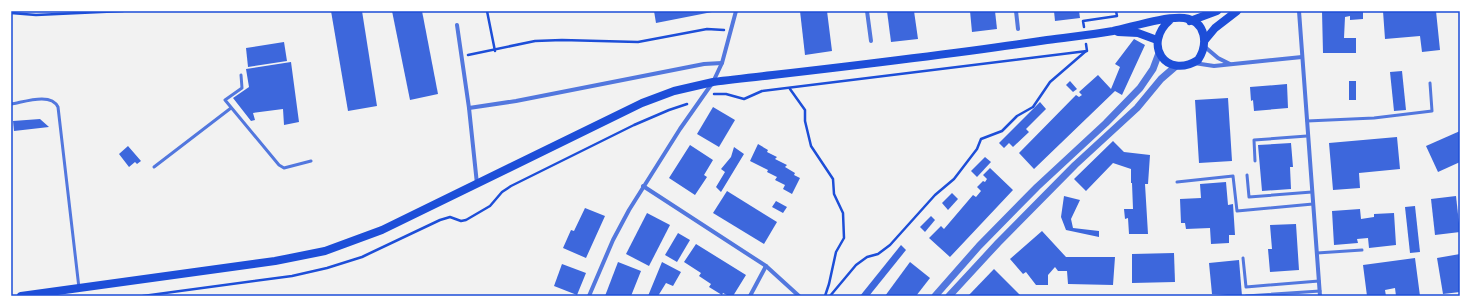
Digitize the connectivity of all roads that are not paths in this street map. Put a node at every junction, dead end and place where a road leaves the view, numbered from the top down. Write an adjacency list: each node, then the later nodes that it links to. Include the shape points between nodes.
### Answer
1 (736, 11): 17 (street)
2 (866, 11): 13 (street)
3 (1016, 11): 10 (street)
4 (1217, 11): 8 (main road)
5 (1237, 11): 14 (main road, via 1215,28)
6 (1299, 11): 16 (street)
7 (1170, 20): 8 (main road, via 1185,18); 11 (main road); 12 (main road, via 1160,30)
8 (1190, 21): 14 (main road, via 1201,29)
9 (457, 25): 26 (street)
10 (1018, 29)
11 (1112, 31): 12 (main road, via 1138,33); 22 (main road)
12 (1157, 40): 15 (main road)
13 (871, 41)
14 (1205, 43): 18 (main road, via 1198,60); 19 (street, via 1218,58)
15 (1159, 53): 20 (main road, via 1166,61); 49 (street, via 1153,69 1140,88 1005,219)
16 (1302, 57): 19 (street); 27 (street)
17 (722, 62): 22 (street); 26 (street)
18 (1194, 63): 19 (street, via 1209,66); 20 (main road)
19 (1231, 64)
20 (1176, 66): 50 (street, via 1161,79 1137,108 1075,165)
21 (241, 75): 25 (lane, via 242,88 225,100)
22 (713, 82): 34 (main road, via 674,91 642,103); 35 (street)
23 (1430, 83): 27 (lane, via 1432,111 1374,118)
24 (11, 104): 43 (lane, via 46,99 58,108)
25 (231, 108): 30 (lane, via 279,165 284,168); 31 (lane)
26 (469, 108): 34 (street)
27 (1306, 121): 28 (street)
28 (1307, 136): 29 (lane, via 1254,140); 36 (street)
29 (1255, 160)
30 (311, 161)
31 (154, 167)
32 (1247, 175): 36 (lane, via 1249,197)
33 (1177, 182): 37 (lane, via 1233,176 1237,211)
34 (477, 184): 43 (main road, via 382,230 325,252 293,259)
35 (643, 186): 41 (street); 46 (street, via 613,240)
36 (1312, 192): 37 (street)
37 (1313, 204): 39 (street)
38 (1362, 250): 39 (lane)
39 (1317, 253): 42 (street)
40 (1243, 258): 42 (lane, via 1246,287)
41 (766, 266): 47 (street); 48 (street)
42 (1319, 281): 44 (street)
43 (79, 288): 45 (main road)
44 (1320, 291): 51 (lane); 52 (street)
45 (21, 296)
46 (589, 296)
47 (750, 296)
48 (799, 296)
49 (935, 296)
50 (949, 296)
51 (1246, 296)
52 (1320, 296)

